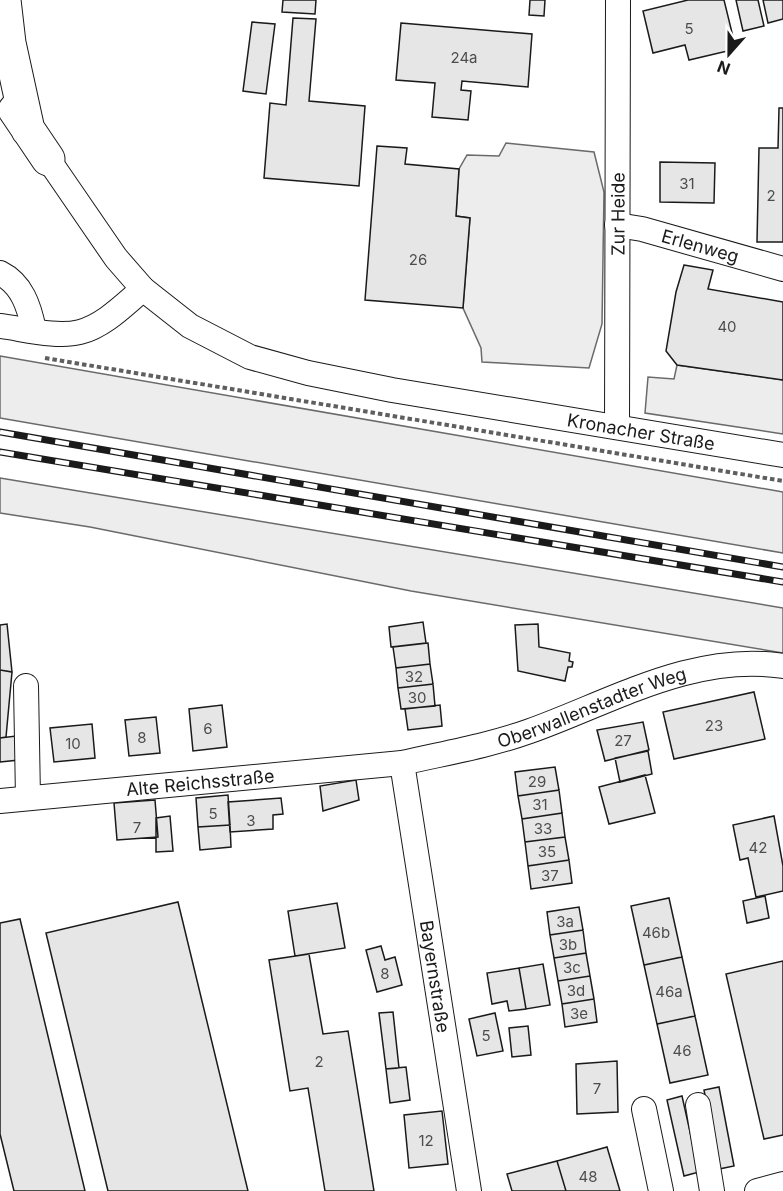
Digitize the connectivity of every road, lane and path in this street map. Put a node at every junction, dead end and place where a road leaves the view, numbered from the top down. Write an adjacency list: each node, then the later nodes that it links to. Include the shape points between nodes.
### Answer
1 (4, 0): 4 (highway)
2 (618, 0): 6 (street, Zur Heide)
3 (0, 87): 4 (highway)
4 (28, 130): 5 (highway)
5 (48, 159): 9 (street, Kronacher Straße, via 116,258)
6 (617, 225): 7 (street, Erlenweg); 13 (street, Zur Heide)
7 (783, 268)
8 (0, 273): 11 (street, via 13,279 29,306)
9 (143, 289): 11 (street, via 81,332); 13 (street, Kronacher Straße, via 190,326 250,357 308,373)
10 (0, 326): 11 (street)
11 (34, 330)
12 (34, 356): 15 (path)
13 (617, 428): 14 (street, Kronacher Straße)
14 (783, 456)
15 (783, 481)
16 (783, 666): 18 (street, Oberwallenstadter Weg, via 738,664 688,672 530,731 466,751)
17 (26, 686): 19 (street)
18 (402, 763): 19 (street, Alte Reichsstraße); 24 (street, Bayernstraße)
19 (28, 798): 20 (street, Alte Reichsstraße)
20 (0, 801)
21 (698, 1105): 26 (street)
22 (645, 1109): 25 (street)
23 (783, 1184): 27 (street)
24 (469, 1191)
25 (661, 1191)
26 (712, 1191)
27 (757, 1191)

